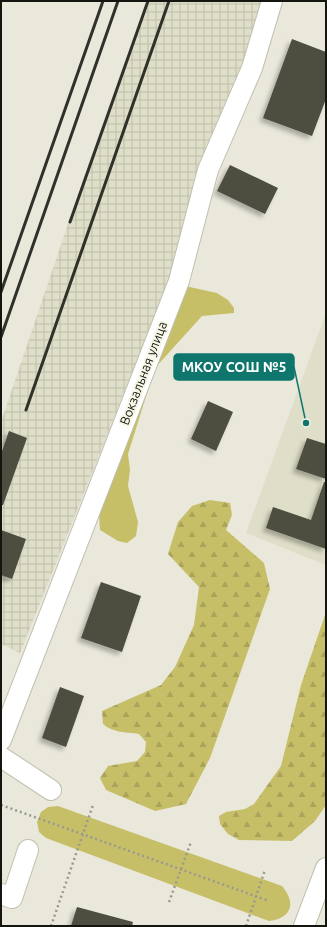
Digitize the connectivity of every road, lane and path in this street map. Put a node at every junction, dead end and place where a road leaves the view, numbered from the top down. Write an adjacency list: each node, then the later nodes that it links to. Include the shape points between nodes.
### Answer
1 (272, 1): 2 (street, Вокзальная улица, via 252,68 208,170 178,281)
2 (1, 740)
3 (1, 757): 4 (street)
4 (51, 790)
5 (1, 805): 7 (path)
6 (93, 805): 7 (path)
7 (82, 834): 11 (path); 17 (path)
8 (191, 842): 11 (path)
9 (28, 850): 13 (street, via 12,898)
10 (326, 868): 19 (street)
11 (181, 870): 14 (path); 16 (path)
12 (265, 870): 14 (path)
13 (1, 894)
14 (256, 896): 15 (path); 18 (path)
15 (269, 901)
16 (169, 902)
17 (51, 926)
18 (246, 926)
19 (304, 926)

